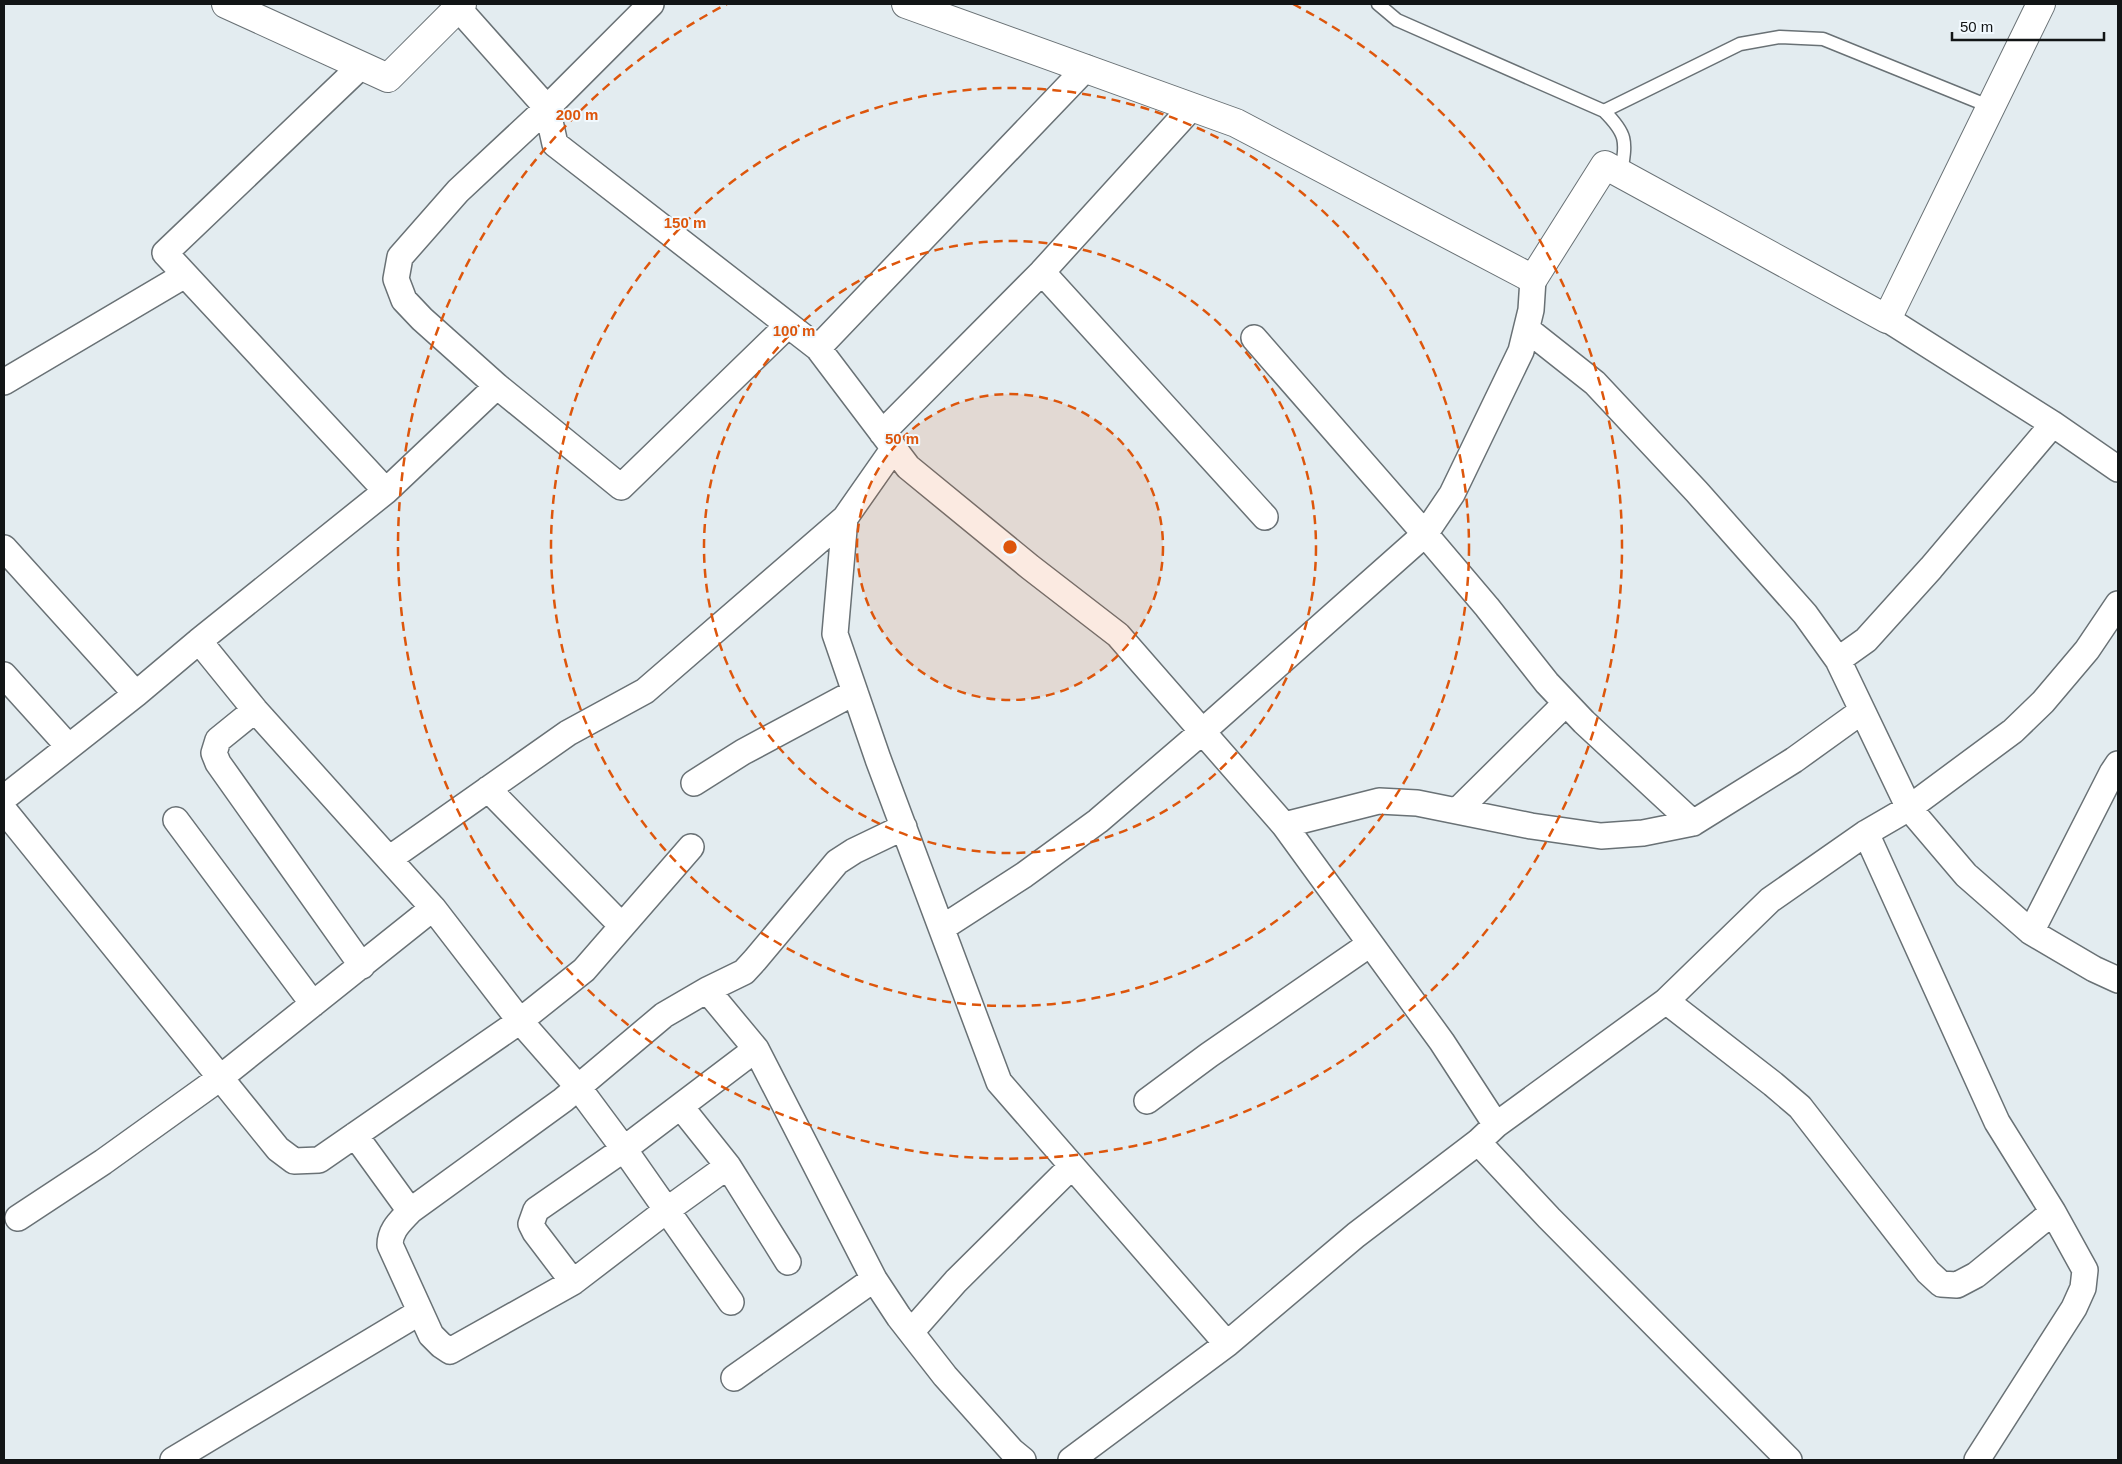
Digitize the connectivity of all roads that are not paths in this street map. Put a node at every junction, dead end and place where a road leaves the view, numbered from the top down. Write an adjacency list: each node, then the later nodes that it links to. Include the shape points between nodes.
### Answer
1 (226, 4): 7 (main road)
2 (651, 4): 11 (street)
3 (906, 4): 8 (main road)
4 (1378, 4): 12 (lane, via 1397,20)
5 (2041, 4): 10 (main road)
6 (453, 7): 7 (main road, via 388,78); 11 (street)
7 (361, 66): 15 (street, via 165,253)
8 (1086, 68): 9 (main road); 21 (street)
9 (1192, 107): 14 (street); 16 (main road, via 1236,123)
10 (1991, 107): 12 (lane, via 1823,39 1780,37 1740,44); 17 (main road)
11 (547, 108): 18 (street, via 555,144); 23 (street, via 458,191 418,235 400,257 396,279 410,307)
12 (1604, 111): 13 (lane, via 1619,126 1626,146)
13 (1621, 174): 16 (main road, via 1605,165); 17 (main road)
14 (1042, 272): 25 (street); 28 (street)
15 (185, 275): 22 (street); 27 (street)
16 (1533, 279): 19 (street)
17 (1887, 319): 24 (street)
18 (788, 325): 21 (street); 23 (street, via 621,487)
19 (1528, 330): 30 (street, via 1521,352 1452,494); 34 (street, via 1602,390 1804,614)
20 (1254, 338): 30 (street)
21 (818, 348): 25 (street)
22 (4, 382)
23 (497, 386): 27 (street)
24 (2053, 424): 26 (street); 34 (street, via 1866,640)
25 (888, 441): 29 (street); 41 (street, via 908,467 1118,635)
26 (2118, 469)
27 (386, 491): 33 (street)
28 (1265, 517)
29 (845, 518): 36 (street, via 835,634); 45 (street, via 645,691 568,733)
30 (1425, 534): 38 (street); 41 (street)
31 (4, 548): 37 (street)
32 (2118, 604): 47 (street, via 2087,650 2013,732)
33 (199, 641): 37 (street); 39 (street)
34 (1838, 660): 40 (street)
35 (4, 675): 42 (street)
36 (855, 692): 44 (street, via 743,752); 53 (street)
37 (136, 694): 42 (street)
38 (1566, 703): 49 (street); 51 (street)
39 (255, 710): 56 (street); 62 (street, via 218,740 214,754)
40 (1862, 711): 47 (street); 51 (street, via 1794,760)
41 (1202, 732): 52 (street); 59 (street, via 1098,821 1024,875)
42 (68, 746): 46 (street)
43 (2118, 764): 60 (street)
44 (694, 783)
45 (488, 789): 56 (street); 58 (street)
46 (4, 798)
47 (1909, 808): 54 (street); 60 (street, via 1966,875)
48 (4, 810): 69 (street)
49 (1458, 810): 51 (street, via 1531,826 1600,836 1643,833); 52 (street, via 1379,801)
50 (176, 820): 66 (street)
51 (1694, 823)
52 (1284, 825): 61 (street)
53 (904, 827): 59 (street); 64 (street, via 837,862 744,972)
54 (1866, 833): 65 (street, via 1770,900); 80 (street, via 1997,1122)
55 (691, 847): 58 (street)
56 (389, 859): 57 (street)
57 (433, 908): 62 (street); 67 (street)
58 (622, 926): 67 (street, via 584,970)
59 (942, 928): 77 (street, via 998,1082)
60 (2032, 932): 63 (street)
61 (1370, 944): 71 (street); 73 (street, via 1442,1042)
62 (362, 966): 66 (street)
63 (2118, 980)
64 (707, 990): 68 (street); 70 (street, via 664,1015)
65 (1666, 1001): 73 (street); 80 (street, via 1800,1107 1928,1272 1941,1284 1957,1285 1976,1275)
66 (313, 1004): 69 (street)
67 (520, 1021): 70 (street); 74 (street)
68 (756, 1049): 72 (street); 83 (street)
69 (220, 1078): 74 (street, via 278,1149 294,1161 319,1160); 81 (street)
70 (578, 1088): 75 (street); 79 (street)
71 (1147, 1101)
72 (681, 1106): 75 (street); 76 (street)
73 (1487, 1134): 88 (street, via 1356,1234); 93 (street, via 1549,1218)
74 (355, 1135): 79 (street)
75 (624, 1149): 78 (street); 84 (street, via 536,1210 531,1224 535,1232)
76 (728, 1166): 78 (street); 82 (street)
77 (1072, 1166): 87 (street, via 956,1282); 88 (street)
78 (667, 1210): 84 (street); 85 (street)
79 (410, 1211): 86 (street, via 390,1235 390,1245)
80 (2053, 1212): 94 (street, via 2085,1270 2083,1288 2074,1308)
81 (18, 1218)
82 (788, 1262)
83 (874, 1279): 87 (street); 89 (street)
84 (573, 1282): 86 (street, via 450,1351 431,1335)
85 (731, 1302)
86 (420, 1312): 90 (street)
87 (911, 1332): 91 (street, via 944,1376)
88 (1226, 1344): 92 (street)
89 (734, 1378)
90 (173, 1460)
91 (1023, 1460)
92 (1071, 1460)
93 (1789, 1460)
94 (1977, 1460)

